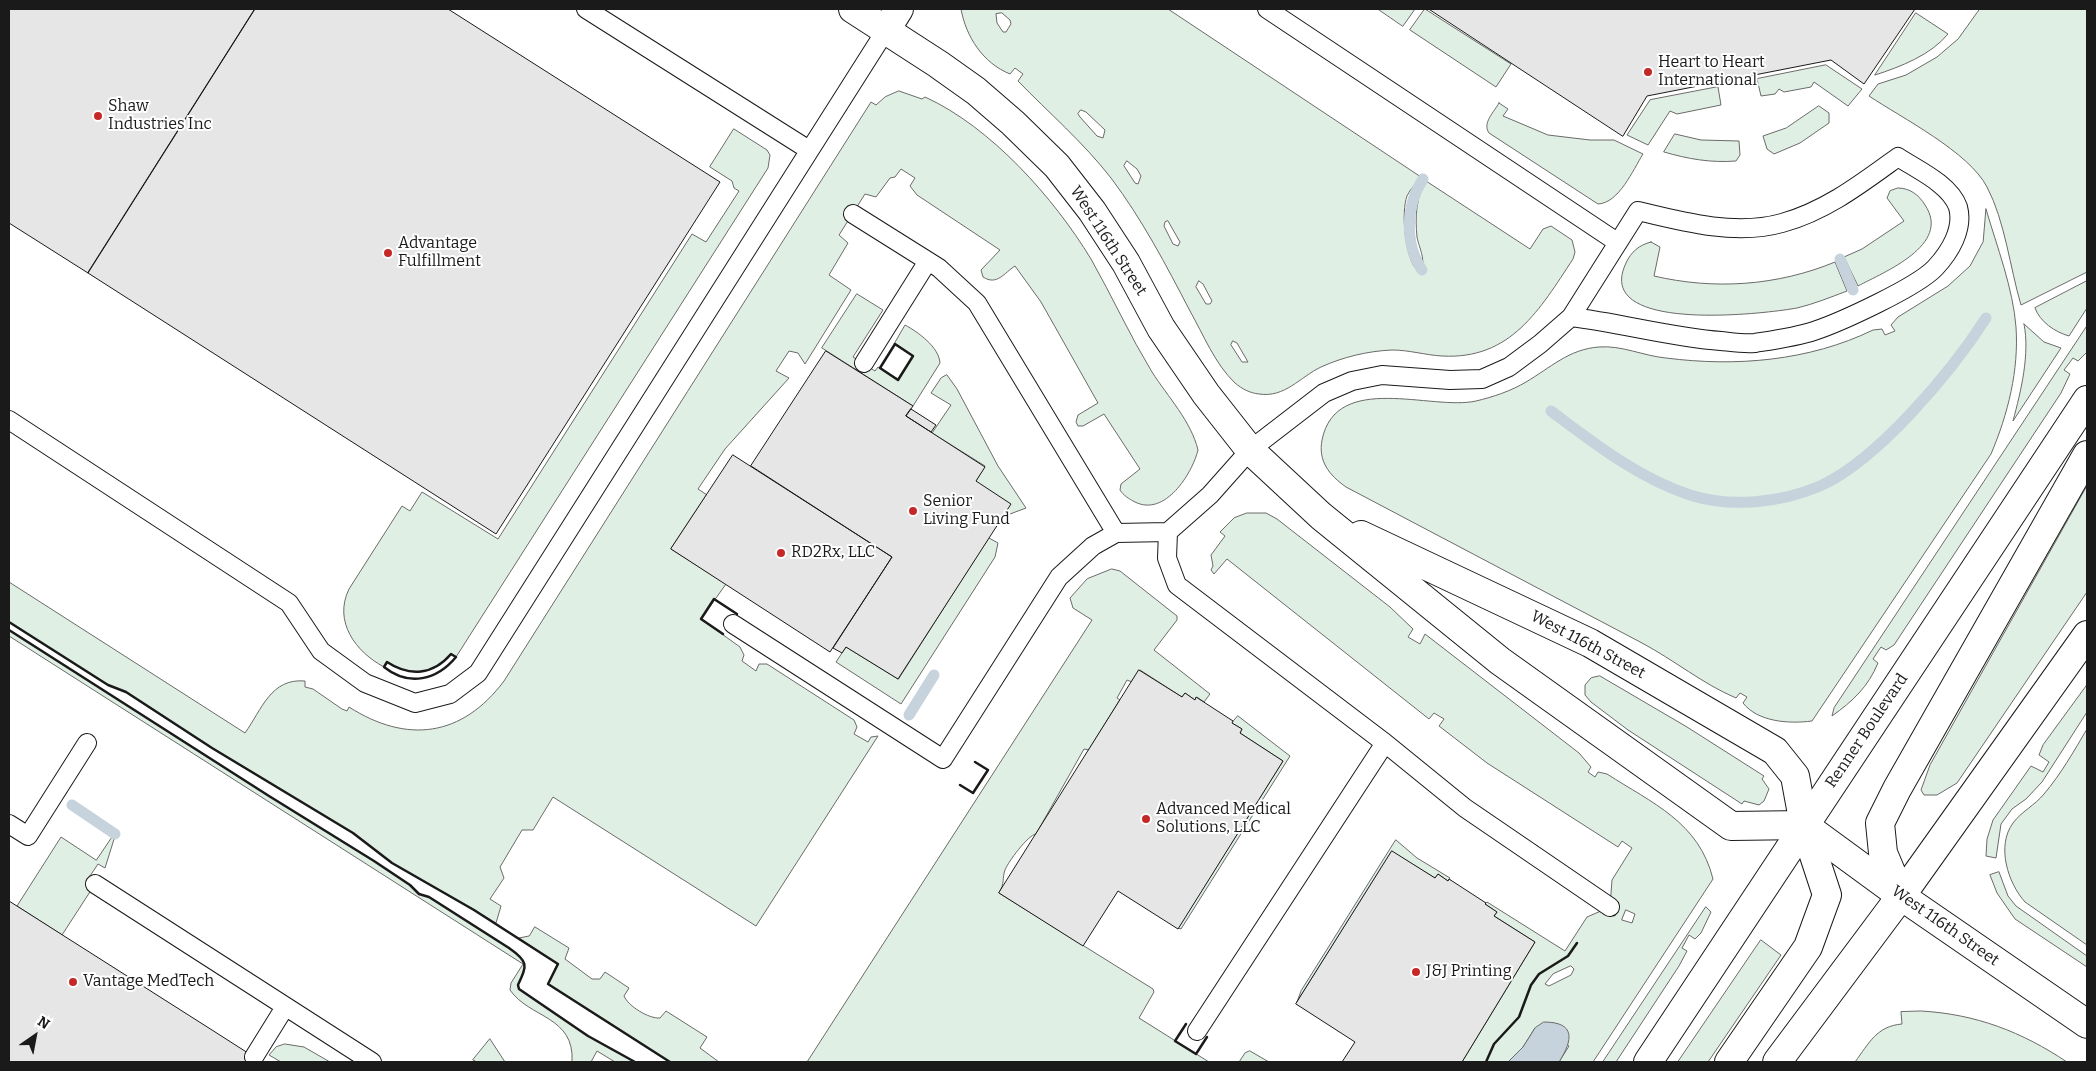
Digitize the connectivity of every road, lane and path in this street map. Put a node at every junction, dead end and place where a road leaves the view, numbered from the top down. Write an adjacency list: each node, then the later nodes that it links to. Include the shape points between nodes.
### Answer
1 (586, 9): 5 (lane)
2 (853, 9): 4 (street, West 116th Street)
3 (1267, 9): 7 (lane)
4 (892, 19): 5 (lane); 13 (street, West 116th Street, via 1013,123 1057,166 1116,248 1161,328 1206,394)
5 (809, 150): 12 (lane, via 478,673 450,694 415,703 365,683 321,651 290,603)
6 (853, 214): 8 (lane)
7 (1617, 242): 9 (lane); 9 (lane, via 1638,211 1713,226 1747,228 1781,224 1851,192 1898,156 1945,189 1957,205 1961,223 1952,244 1934,268 1864,309 1814,331 1753,343 1688,338 1612,322)
8 (928, 261): 10 (lane); 17 (lane, via 977,303)
9 (1571, 318): 13 (lane, via 1509,367 1482,379 1382,375 1352,381 1324,393)
10 (864, 363)
11 (2087, 400): 23 (street, Renner Boulevard)
12 (9, 420)
13 (1250, 450): 15 (street, West 116th Street); 16 (lane, via 1210,495)
14 (2087, 455): 25 (street, via 1880,823 1883,853)
15 (1321, 516): 23 (street, West 116th Street, via 1500,661 1731,826); 23 (street, West 116th Street, via 1590,643 1774,751 1795,776)
16 (1168, 532): 17 (lane); 21 (lane, via 1167,558 1177,584)
17 (1116, 533): 18 (lane, via 1093,546 1060,576 942,759)
18 (733, 624)
19 (2087, 635): 25 (street)
20 (87, 743): 22 (lane, via 28,836)
21 (1385, 743): 26 (lane, via 1465,808); 29 (lane)
22 (9, 824)
23 (1804, 825): 25 (street, West 116th Street); 32 (street, Renner Boulevard); 33 (street, via 1827,895 1808,946)
24 (95, 884): 27 (lane)
25 (1901, 896): 28 (street, West 116th Street); 34 (street)
26 (1610, 907)
27 (285, 1007): 30 (lane); 31 (lane)
28 (2087, 1024)
29 (1197, 1031)
30 (254, 1057)
31 (372, 1062)
32 (1648, 1062)
33 (1729, 1062)
34 (1777, 1062)

